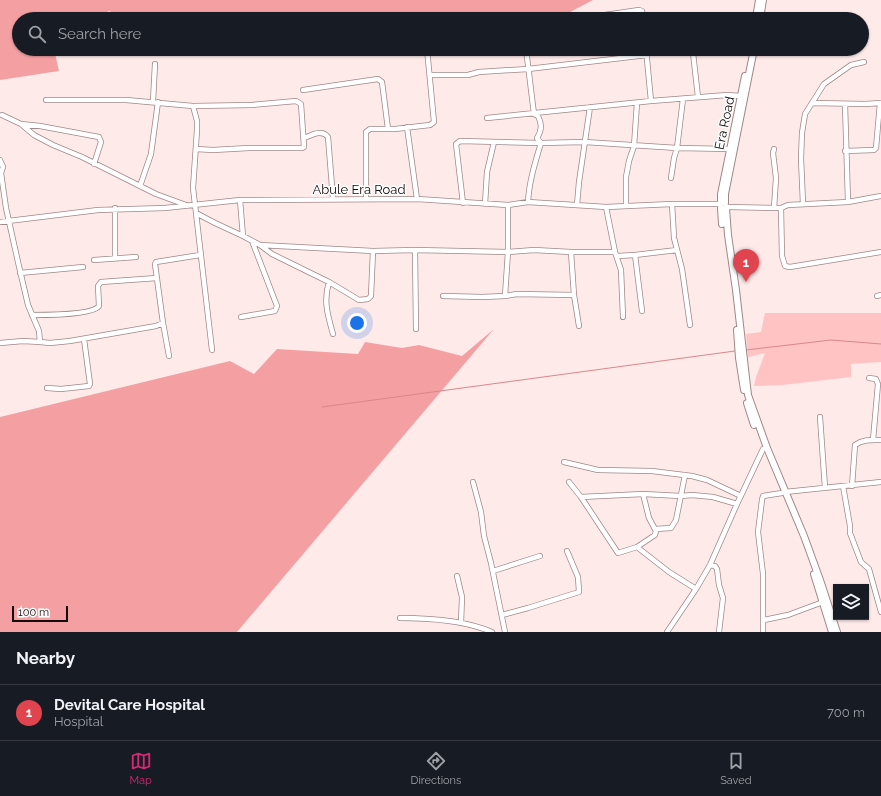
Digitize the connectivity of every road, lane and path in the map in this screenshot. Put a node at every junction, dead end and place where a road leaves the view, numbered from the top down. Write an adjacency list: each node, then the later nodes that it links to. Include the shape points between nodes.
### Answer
1 (759, 0): 5 (main road)
2 (763, 0): 6 (main road)
3 (625, 12): 4 (street)
4 (642, 12)
5 (757, 12)
6 (761, 12)
7 (428, 56): 17 (street)
8 (527, 56): 16 (street)
9 (638, 56): 16 (street)
10 (647, 56): 23 (street)
11 (693, 56): 20 (street)
12 (749, 56): 19 (main road, Era Road)
13 (753, 56): 67 (main road)
14 (864, 62): 26 (street, via 851,65 824,84)
15 (155, 64): 24 (street)
16 (528, 69): 17 (street, via 468,75); 31 (street)
17 (430, 75): 35 (street, via 434,122 430,125)
18 (303, 90): 36 (street, via 381,80)
19 (741, 96): 20 (street); 44 (main road, Era Road)
20 (698, 97): 21 (street)
21 (683, 99): 23 (street); 42 (street)
22 (46, 100): 24 (street)
23 (651, 101): 25 (street)
24 (155, 102): 29 (street); 51 (street, via 151,154)
25 (637, 103): 30 (street); 41 (street)
26 (813, 103): 28 (street); 62 (street, via 806,114 802,133)
27 (880, 103): 28 (street); 46 (street, via 876,148)
28 (845, 104): 46 (street)
29 (193, 106): 37 (street, via 252,105 296,100 301,104); 43 (street, via 197,121)
30 (590, 107): 31 (street); 39 (street)
31 (534, 114): 33 (street); 40 (street, via 541,122 537,138)
32 (2, 115): 34 (street)
33 (487, 118)
34 (21, 124): 48 (street, via 34,135); 48 (street, via 99,138 101,142)
35 (407, 127): 36 (street); 55 (street)
36 (388, 129): 54 (street, via 370,129 366,132)
37 (304, 138): 43 (street, via 304,147 300,148); 53 (street, via 317,133 323,133 328,137)
38 (494, 142): 40 (street); 59 (street, via 460,141 456,144); 60 (street, via 487,172)
39 (585, 142): 40 (street); 41 (street); 65 (street)
40 (540, 144): 57 (street, via 533,167)
41 (634, 146): 42 (street); 66 (street, via 626,178)
42 (677, 148): 44 (street); 50 (street)
43 (196, 149): 63 (street, via 193,188)
44 (730, 149): 67 (main road, Era Road, via 721,194)
45 (774, 149): 71 (street)
46 (845, 151): 58 (street)
47 (0, 160): 49 (street, via 3,167)
48 (94, 164): 51 (street)
49 (1, 172): 74 (street)
50 (672, 178)
51 (140, 186): 68 (street)
52 (881, 196): 58 (street, Abule Era Road)
53 (333, 199): 54 (street, Abule Era Road); 56 (street, Abule Era Road)
54 (366, 199): 55 (street, Abule Era Road)
55 (417, 199): 59 (street, Abule Era Road)
56 (240, 200): 63 (street, Abule Era Road); 76 (street)
57 (528, 202): 64 (street, Abule Era Road); 65 (street, Abule Era Road)
58 (848, 202): 62 (street, Abule Era Road)
59 (463, 203): 60 (street, Abule Era Road)
60 (485, 204): 64 (street, Abule Era Road)
61 (672, 204): 66 (street, Abule Era Road); 67 (street, Abule Era Road); 80 (street)
62 (802, 204): 72 (street, Abule Era Road)
63 (195, 205): 68 (street, Abule Era Road); 73 (street)
64 (508, 205): 82 (street)
65 (577, 205): 69 (street, Abule Era Road)
66 (626, 205): 69 (street, Abule Era Road)
67 (723, 205): 71 (street, Abule Era Road); 112 (main road)
68 (187, 206): 70 (street, Abule Era Road)
69 (606, 207): 85 (street)
70 (115, 208): 74 (street, Abule Era Road); 89 (street)
71 (774, 208): 72 (street, Abule Era Road)
72 (781, 208): 84 (street, via 781,244 785,266 790,268)
73 (196, 213): 76 (street); 87 (street)
74 (10, 221): 75 (street, Abule Era Road); 92 (street)
75 (0, 222)
76 (243, 236): 77 (street)
77 (252, 241): 78 (street); 100 (street, via 277,306 275,311)
78 (260, 245): 81 (street); 94 (street, via 272,254)
79 (415, 250): 81 (street); 82 (street); 105 (street)
80 (677, 250): 86 (street); 103 (street)
81 (373, 251): 94 (street, via 371,296 368,299 359,300)
82 (508, 252): 83 (street); 97 (street)
83 (571, 252): 85 (street); 95 (street)
84 (881, 252)
85 (616, 254): 86 (street); 101 (street, via 621,270)
86 (635, 255): 98 (street)
87 (200, 256): 93 (street, via 156,262); 110 (street)
88 (136, 257): 89 (street)
89 (115, 258): 90 (street)
90 (94, 260)
91 (83, 267): 92 (street)
92 (20, 273): 99 (street)
93 (157, 278): 99 (street, via 101,282 98,286 99,306 92,311); 102 (street)
94 (329, 282): 106 (street, via 326,301)
95 (574, 295): 97 (street); 104 (street)
96 (443, 296): 97 (street)
97 (505, 296)
98 (642, 310)
99 (32, 315): 108 (street, via 39,331)
100 (241, 317)
101 (623, 318)
102 (164, 323): 107 (street); 111 (street)
103 (690, 325)
104 (579, 326)
105 (416, 329)
106 (333, 334)
107 (84, 339): 108 (street); 114 (street, via 89,386)
108 (40, 342): 109 (street, via 23,340)
109 (0, 344)
110 (212, 350)
111 (169, 356)
112 (741, 358): 118 (main road, via 747,404); 127 (main road, via 751,405)
113 (869, 378): 116 (street, via 876,379 878,384)
114 (47, 388)
115 (820, 417): 126 (street)
116 (873, 440): 117 (street); 125 (street, via 855,445)
117 (881, 440)
118 (763, 449): 127 (main road); 130 (street)
119 (564, 462): 120 (street, via 598,470 652,471)
120 (685, 475): 129 (street); 130 (street, via 707,480)
121 (473, 482): 138 (street)
122 (569, 482): 131 (street)
123 (881, 482): 125 (street)
124 (843, 486): 125 (street); 126 (street); 142 (street, via 850,533 861,562 869,569)
125 (852, 486)
126 (825, 488): 127 (street)
127 (784, 492): 141 (main road); 145 (street, via 763,496 762,500 758,532 763,574); 153 (main road, via 818,573)
128 (643, 494): 129 (street); 131 (street); 133 (street, via 649,518)
129 (681, 496): 132 (street, via 713,497); 133 (street, via 676,520 671,528)
130 (741, 496): 132 (street)
131 (581, 497): 134 (street, via 618,553)
132 (737, 504): 137 (street)
133 (655, 529): 134 (street, via 656,535)
134 (637, 547): 140 (street)
135 (567, 551): 143 (street, via 578,577 579,592)
136 (540, 556): 138 (street)
137 (710, 564): 140 (street); 151 (street, via 717,569 723,598)
138 (493, 571): 143 (street)
139 (457, 576): 146 (street, via 462,597)
140 (696, 589): 150 (street)
141 (823, 602): 145 (street, via 788,615); 152 (main road)
142 (881, 612)
143 (502, 615): 149 (street)
144 (400, 618): 146 (street)
145 (764, 620): 147 (street)
146 (461, 623): 148 (street)
147 (764, 631)
148 (492, 632)
149 (505, 632)
150 (668, 632)
151 (719, 632)
152 (832, 632)
153 (837, 632)

